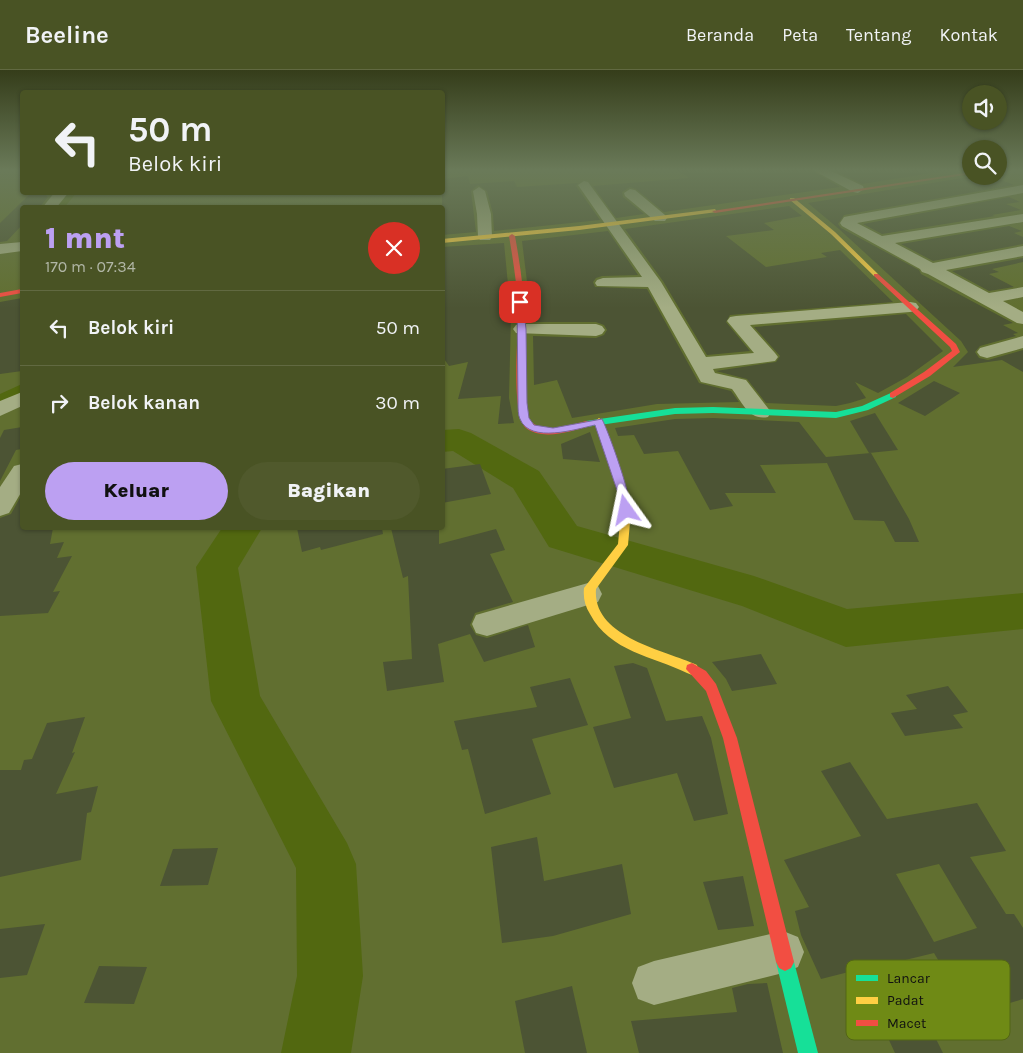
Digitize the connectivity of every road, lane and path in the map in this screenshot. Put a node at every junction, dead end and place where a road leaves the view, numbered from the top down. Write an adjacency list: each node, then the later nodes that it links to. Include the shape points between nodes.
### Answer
1 (484, 216): 12 (street)
2 (607, 216): 10 (street)
3 (657, 216): 8 (street)
4 (674, 216): 8 (street)
5 (813, 216): 25 (street)
6 (874, 216): 14 (street, via 847,223)
7 (1006, 216): 9 (street)
8 (660, 218): 10 (street)
9 (1019, 221): 14 (street)
10 (613, 224): 11 (street); 19 (street)
11 (512, 236): 12 (street); 27 (street, via 518,268)
12 (485, 237): 13 (street)
13 (445, 241)
14 (881, 241): 18 (street)
15 (20, 247): 16 (street)
16 (0, 249)
17 (1023, 251): 18 (street)
18 (928, 268): 24 (street)
19 (653, 282): 20 (street); 31 (street)
20 (604, 283)
21 (20, 291): 23 (street)
22 (1023, 292): 24 (street)
23 (0, 295)
24 (986, 299): 26 (street)
25 (910, 307): 31 (street, via 736,321 768,357); 36 (street, via 956,352 917,382 851,414)
26 (1023, 319)
27 (522, 329): 28 (street); 37 (street, via 524,419 531,427 553,431)
28 (596, 330)
29 (1023, 342): 30 (street)
30 (987, 352)
31 (699, 364): 36 (street, via 708,378 733,382 742,387)
32 (20, 384): 33 (street)
33 (0, 394)
34 (20, 399): 35 (street)
35 (0, 410)
36 (760, 412): 37 (street, via 675,411)
37 (599, 421): 40 (street, via 626,510 623,545)
38 (20, 475): 39 (street)
39 (0, 507)
40 (594, 584): 41 (street); 42 (street, via 591,608 603,625 619,640 641,651 686,664 703,677 716,700 730,738)
41 (487, 624)
42 (783, 952): 43 (street); 44 (street)
43 (654, 983)
44 (808, 1053)

